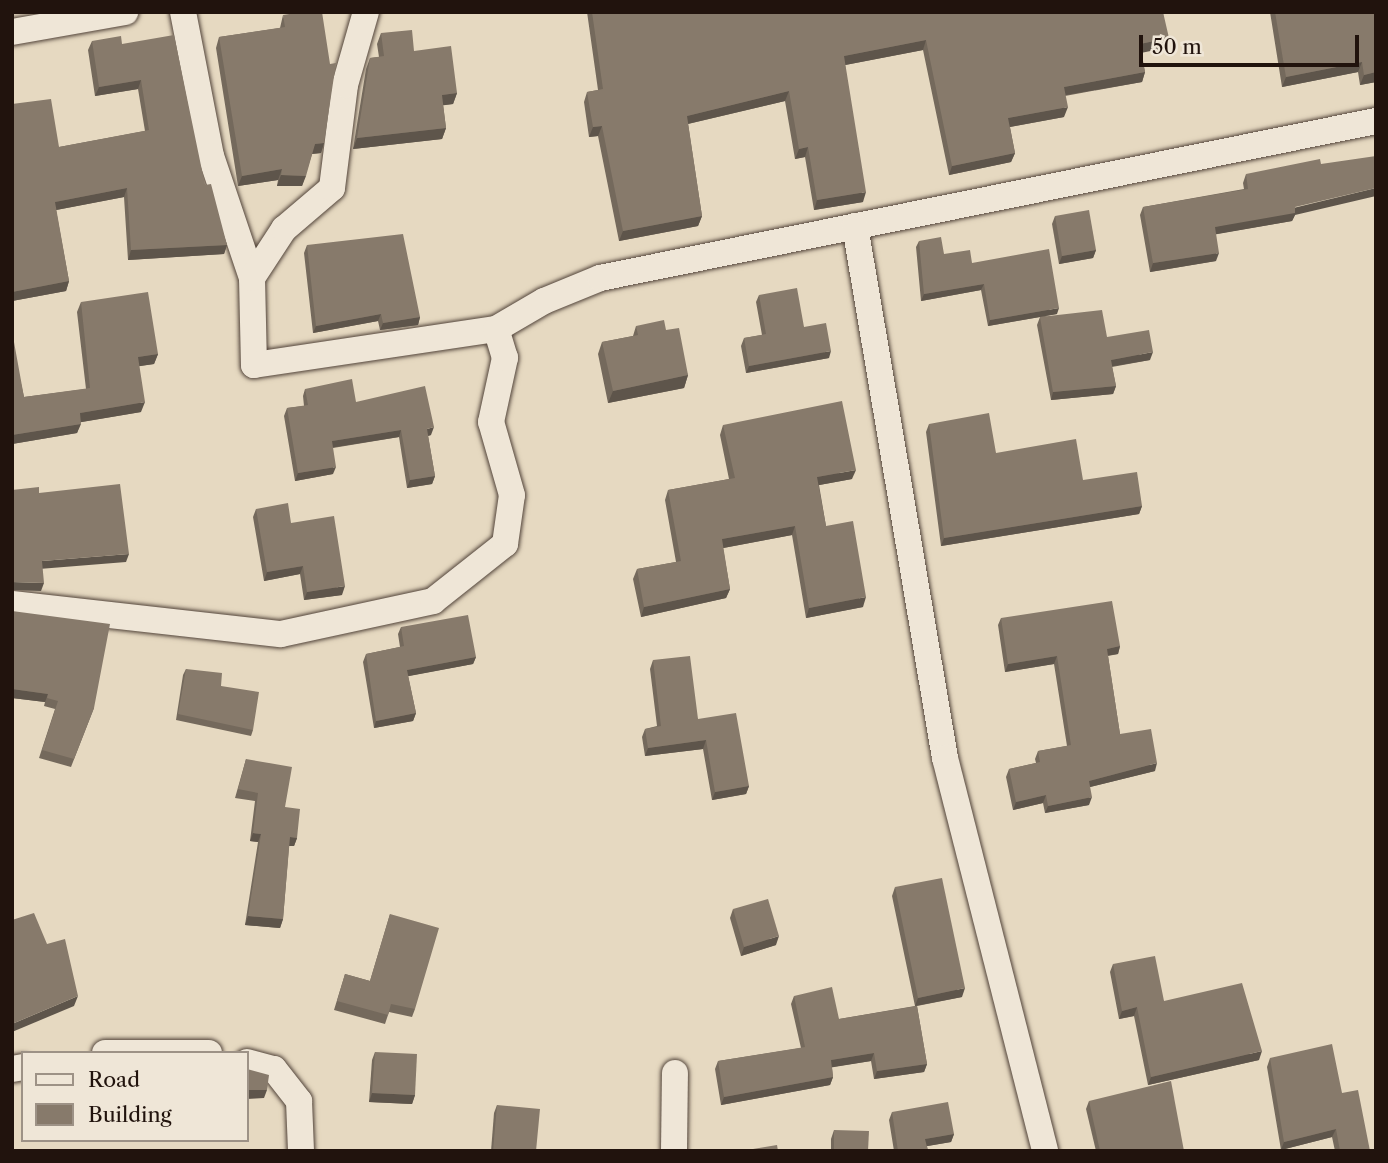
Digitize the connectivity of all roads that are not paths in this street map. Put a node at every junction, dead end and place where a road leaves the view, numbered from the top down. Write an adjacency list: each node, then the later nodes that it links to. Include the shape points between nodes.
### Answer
1 (125, 12): 4 (street)
2 (183, 12): 7 (street, via 211,156)
3 (366, 12): 7 (street, via 345,85 332,188 284,229)
4 (12, 32)
5 (1376, 121): 6 (street)
6 (855, 226): 8 (street, via 600,278 544,301); 14 (street, via 945,758)
7 (252, 278): 8 (street, via 254,365)
8 (496, 328): 9 (street, via 505,358 491,422 512,495 505,544 433,601 281,634)
9 (12, 604)
10 (248, 1062): 12 (street, via 274,1069 299,1101)
11 (675, 1073): 13 (street)
12 (301, 1151)
13 (674, 1151)
14 (1045, 1151)

